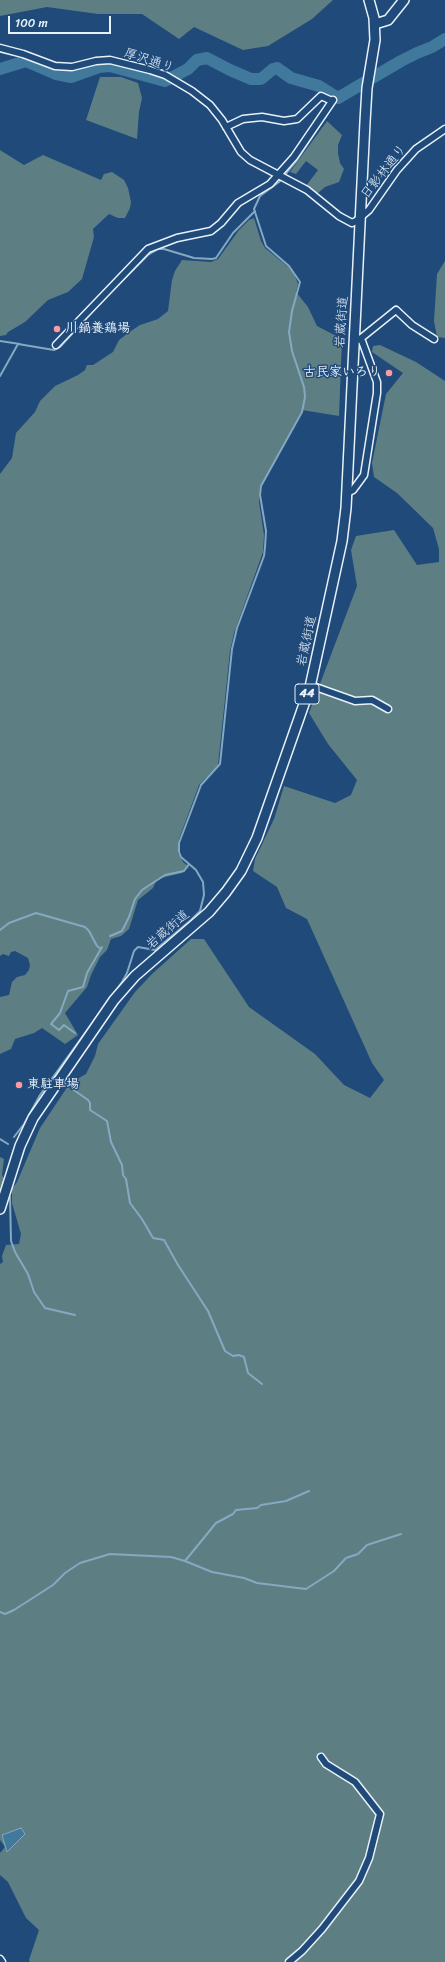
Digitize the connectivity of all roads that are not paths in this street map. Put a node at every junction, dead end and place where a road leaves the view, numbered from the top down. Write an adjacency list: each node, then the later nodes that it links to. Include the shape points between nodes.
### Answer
1 (369, 0): 3 (main road, 44)
2 (404, 0): 3 (main road, via 388,20)
3 (374, 24): 8 (main road, 岩蔵街道 / 44, via 374,46 367,88)
4 (0, 48): 5 (street, 厚沢通り, via 55,66 72,67 96,60 110,60 165,75 210,105)
5 (226, 127): 7 (street, 厚沢通り, via 245,156); 7 (street, via 243,119 297,119 321,96 332,100)
6 (445, 128): 8 (street, 日影林通り, via 405,161)
7 (281, 177): 8 (street, 厚沢通り, via 307,190 347,220 354,222); 11 (street, via 238,203 210,231 177,238 147,250)
8 (361, 217): 9 (main road, 岩蔵街道 / 44)
9 (357, 337): 10 (street, via 396,310 412,325); 12 (main road, 岩蔵街道 / 44); 12 (street, via 377,382 377,393 364,474 353,490)
10 (434, 339)
11 (56, 345)
12 (347, 493): 13 (main road, 岩蔵街道 / 44, via 343,534)
13 (310, 685): 14 (street, via 355,701 372,700); 15 (main road, 岩蔵街道 / 44, via 257,838 241,871 209,912 136,976 114,1000 33,1118 20,1146)
14 (388, 709)
15 (0, 1209)
16 (321, 1757): 19 (street, via 326,1764 355,1782 380,1814 369,1858 359,1881 322,1929)
17 (0, 1959): 18 (street)
18 (2, 1962)
19 (289, 1962)

